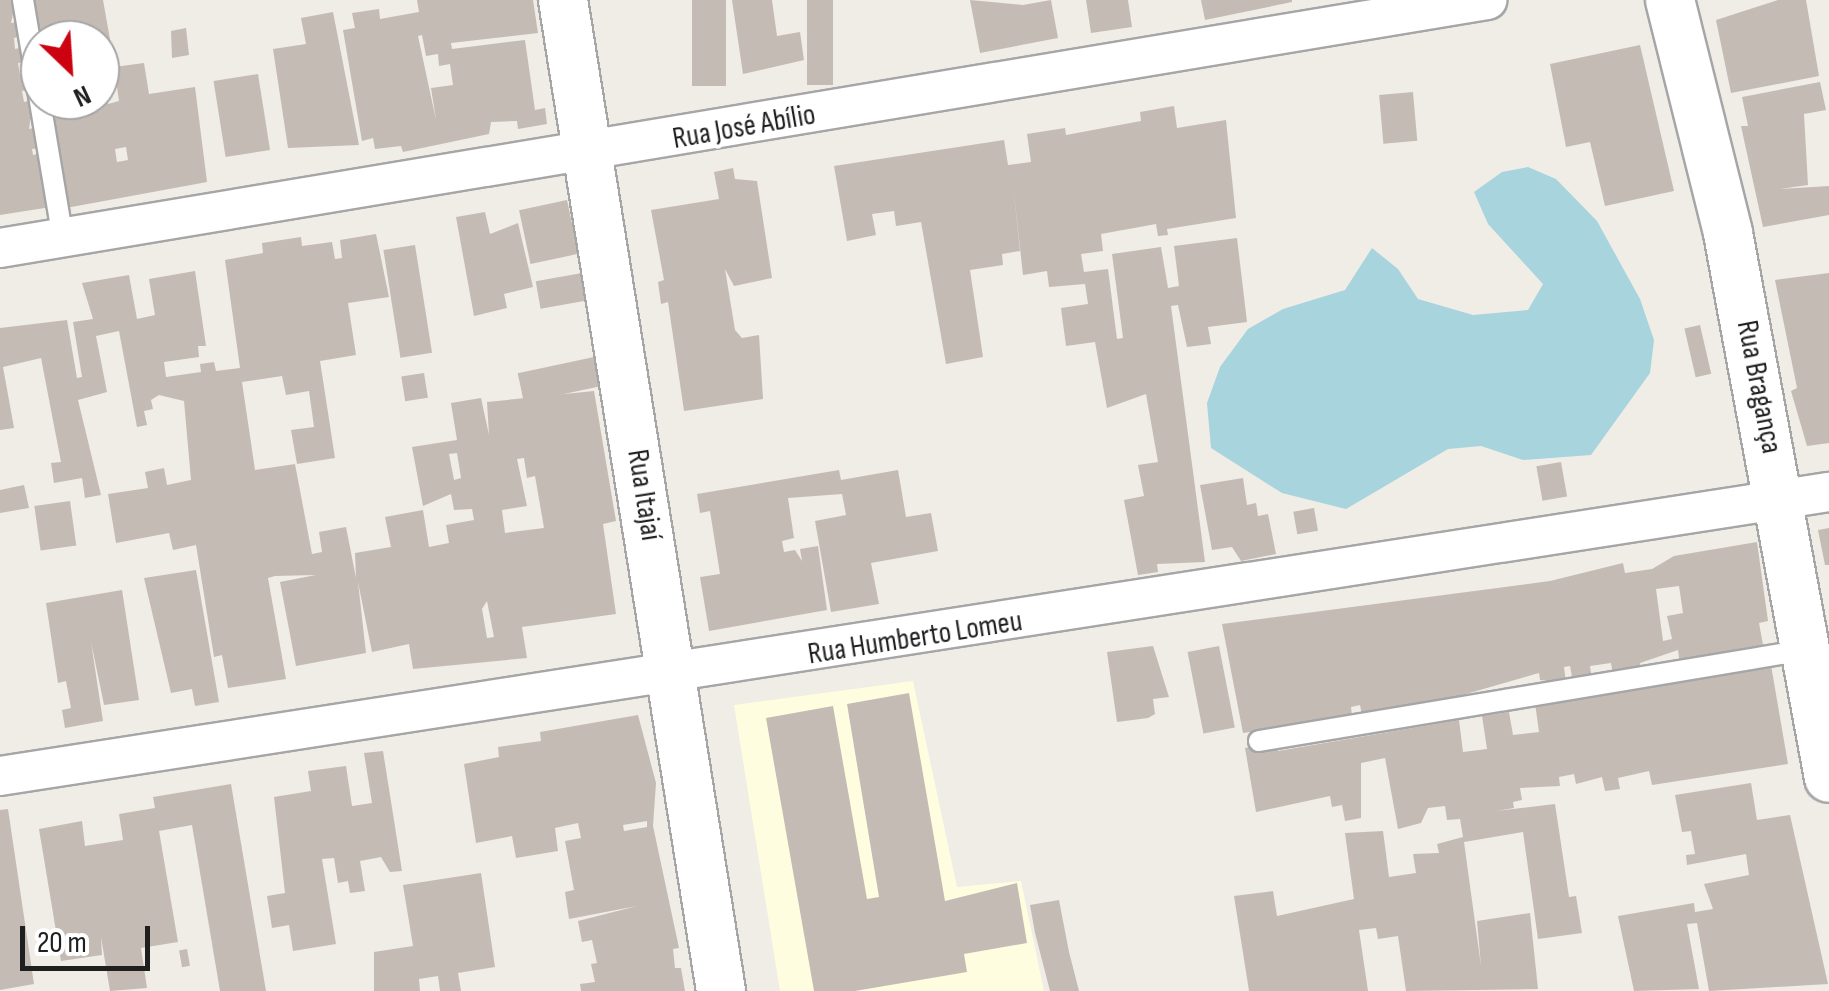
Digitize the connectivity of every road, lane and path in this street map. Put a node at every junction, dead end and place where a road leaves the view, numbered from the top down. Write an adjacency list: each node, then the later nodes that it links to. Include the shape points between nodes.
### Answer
1 (23, 0): 6 (lane)
2 (563, 0): 5 (street, Rua Itajaí)
3 (1487, 0): 5 (street, Rua José Abílio)
4 (1670, 0): 9 (street, Rua Bragança, via 1728,233)
5 (588, 154): 6 (street, Rua José Abílio); 11 (street, Rua Itajaí)
6 (63, 238): 7 (street, Rua José Abílio)
7 (0, 248)
8 (1829, 492): 9 (street, Rua Humberto Lomeu)
9 (1781, 501): 10 (street, Rua Bragança); 11 (street, Rua Humberto Lomeu)
10 (1806, 650): 12 (lane); 14 (street, Rua Bragança)
11 (674, 676): 13 (street, Rua Humberto Lomeu); 15 (street, Rua Itajaí)
12 (1260, 741)
13 (0, 776)
14 (1829, 778)
15 (721, 991)

